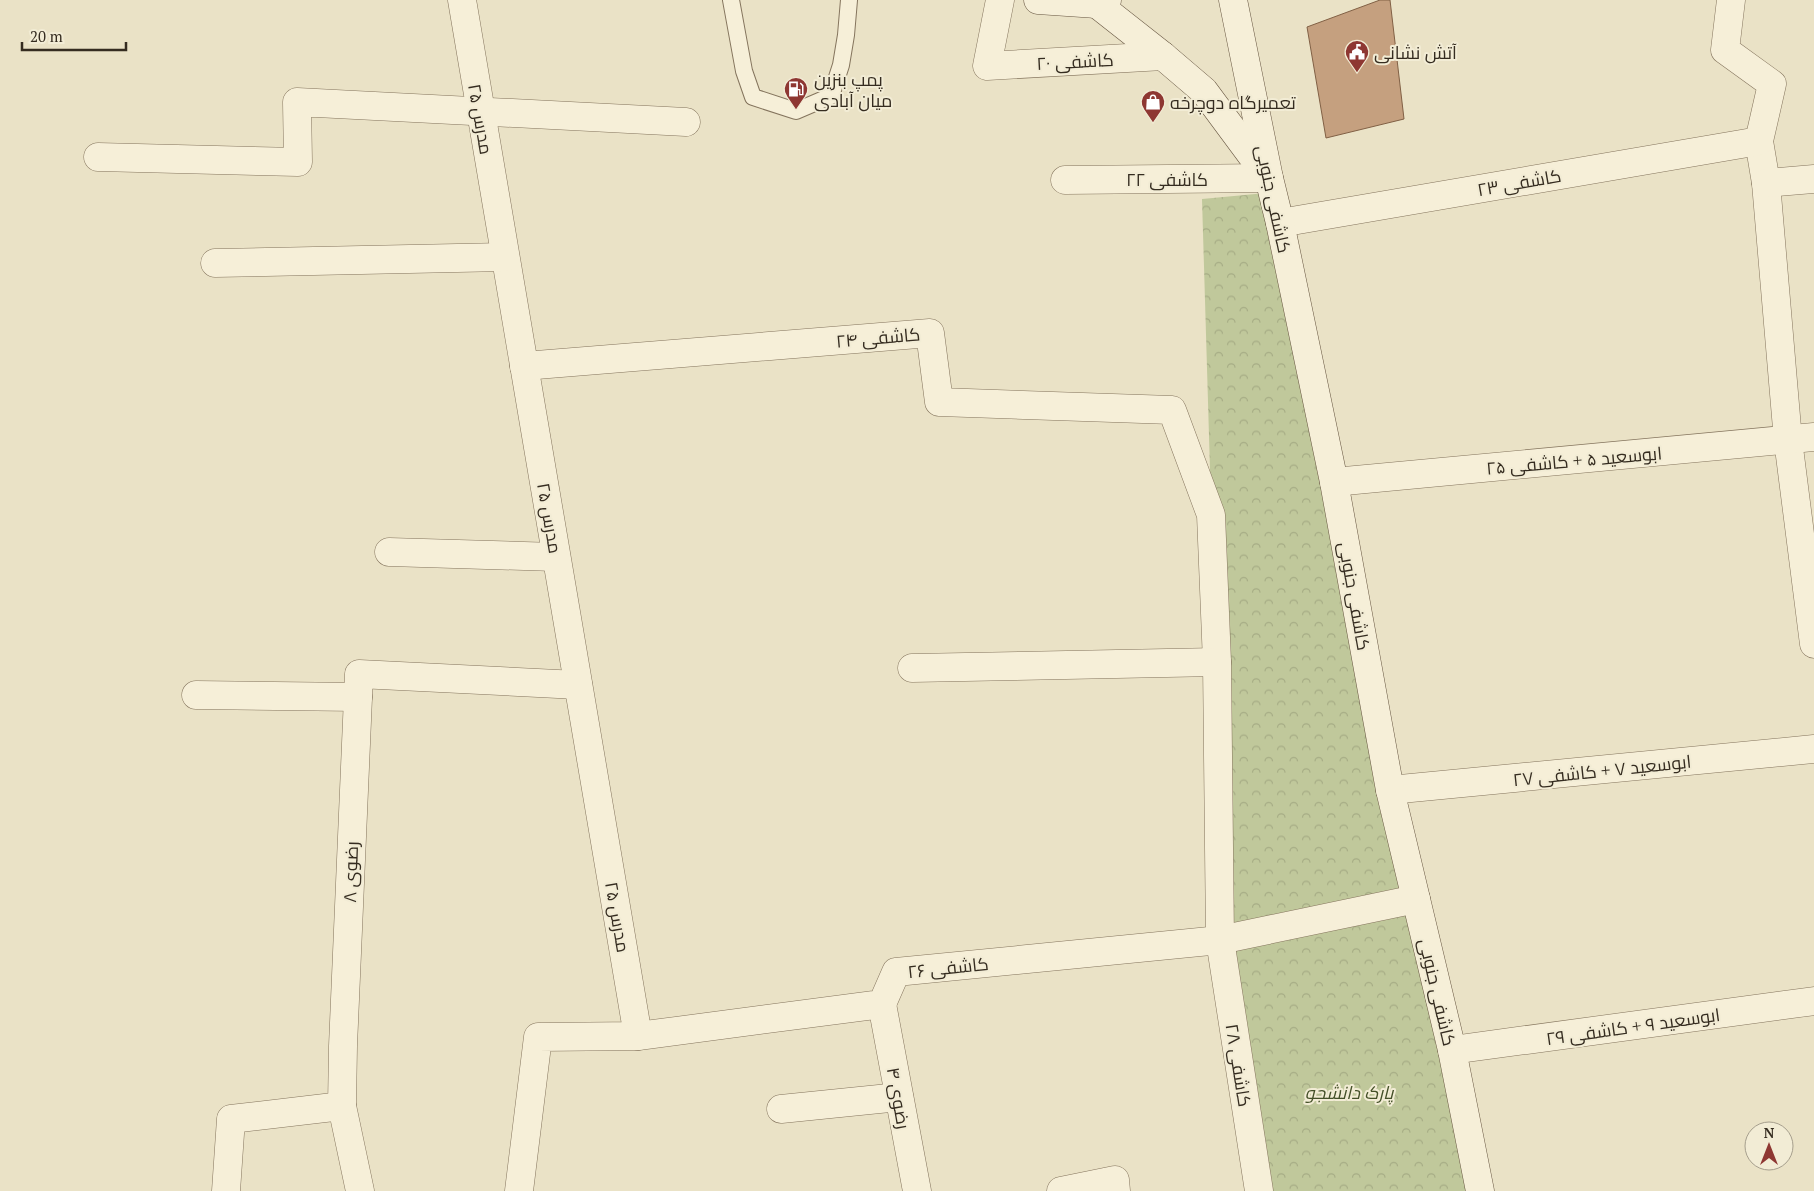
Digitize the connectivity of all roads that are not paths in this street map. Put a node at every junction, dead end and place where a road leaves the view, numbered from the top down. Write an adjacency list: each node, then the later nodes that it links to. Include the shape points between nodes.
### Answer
1 (462, 0): 10 (street, مدرس ۲۵)
2 (731, 0): 3 (lane, via 744,72 753,97 796,111 831,96 841,65)
3 (849, 0)
4 (1000, 0): 9 (street, کاشفی ۲۰, via 986,66)
5 (1038, 0): 8 (street)
6 (1233, 0): 14 (street, کاشفی جنوبی)
7 (1731, 0): 12 (street, via 1725,50 1772,84)
8 (1102, 2): 9 (street)
9 (1163, 56): 14 (street, via 1204,91)
10 (480, 112): 11 (street); 13 (street, via 297,102 298,162); 19 (street, مدرس ۲۵)
11 (686, 122)
12 (1759, 140): 17 (street); 18 (street, کاشفی ۲۳)
13 (98, 157)
14 (1268, 178): 16 (street, کاشفی ۲۲); 18 (street, کاشفی جنوبی)
15 (1814, 179): 17 (street)
16 (1065, 180)
17 (1766, 183): 23 (street)
18 (1280, 223): 24 (street, کاشفی جنوبی)
19 (505, 257): 20 (street); 21 (street, مدرس ۲۵)
20 (215, 263)
21 (524, 366): 22 (street, کاشفی ۲۴, via 930,333 940,402); 26 (street, مدرس ۲۵)
22 (1172, 410): 28 (street, کاشفی ۲۸, via 1211,515)
23 (1801, 439): 24 (street, ابوسعید ۵ + کاشفی ۲۵); 27 (street)
24 (1334, 482): 34 (street, کاشفی جنوبی)
25 (390, 552): 26 (street)
26 (556, 557): 30 (street, مدرس ۲۵)
27 (1814, 644)
28 (1217, 662): 29 (street); 36 (street, کاشفی ۲۸)
29 (912, 668)
30 (578, 685): 32 (street, رضوی ۸, via 359,674); 39 (street, مدرس ۲۵)
31 (196, 695): 32 (street)
32 (358, 697): 42 (street, رضوی ۸)
33 (1814, 749): 34 (street, ابوسعید ۷ + کاشفی ۲۷)
34 (1390, 790): 35 (street, کاشفی جنوبی)
35 (1416, 899): 36 (street); 40 (street, کاشفی جنوبی)
36 (1220, 940): 38 (street, کاشفی ۲۶, via 896,972); 50 (street, کاشفی ۲۸)
37 (1814, 1001): 40 (street, ابوسعید ۹ + کاشفی ۲۹)
38 (882, 1004): 39 (street); 41 (street, رضوی ۴)
39 (638, 1036): 46 (street, via 538,1037)
40 (1452, 1050): 51 (street, کاشفی جنوبی)
41 (899, 1098): 43 (street); 47 (street, رضوی ۴)
42 (342, 1106): 44 (street, via 230,1119); 45 (street, رضوی ۸)
43 (781, 1109)
44 (226, 1191)
45 (360, 1191)
46 (519, 1191)
47 (917, 1191)
48 (1061, 1191): 49 (street, via 1115,1180)
49 (1116, 1191)
50 (1259, 1191)
51 (1480, 1191)

